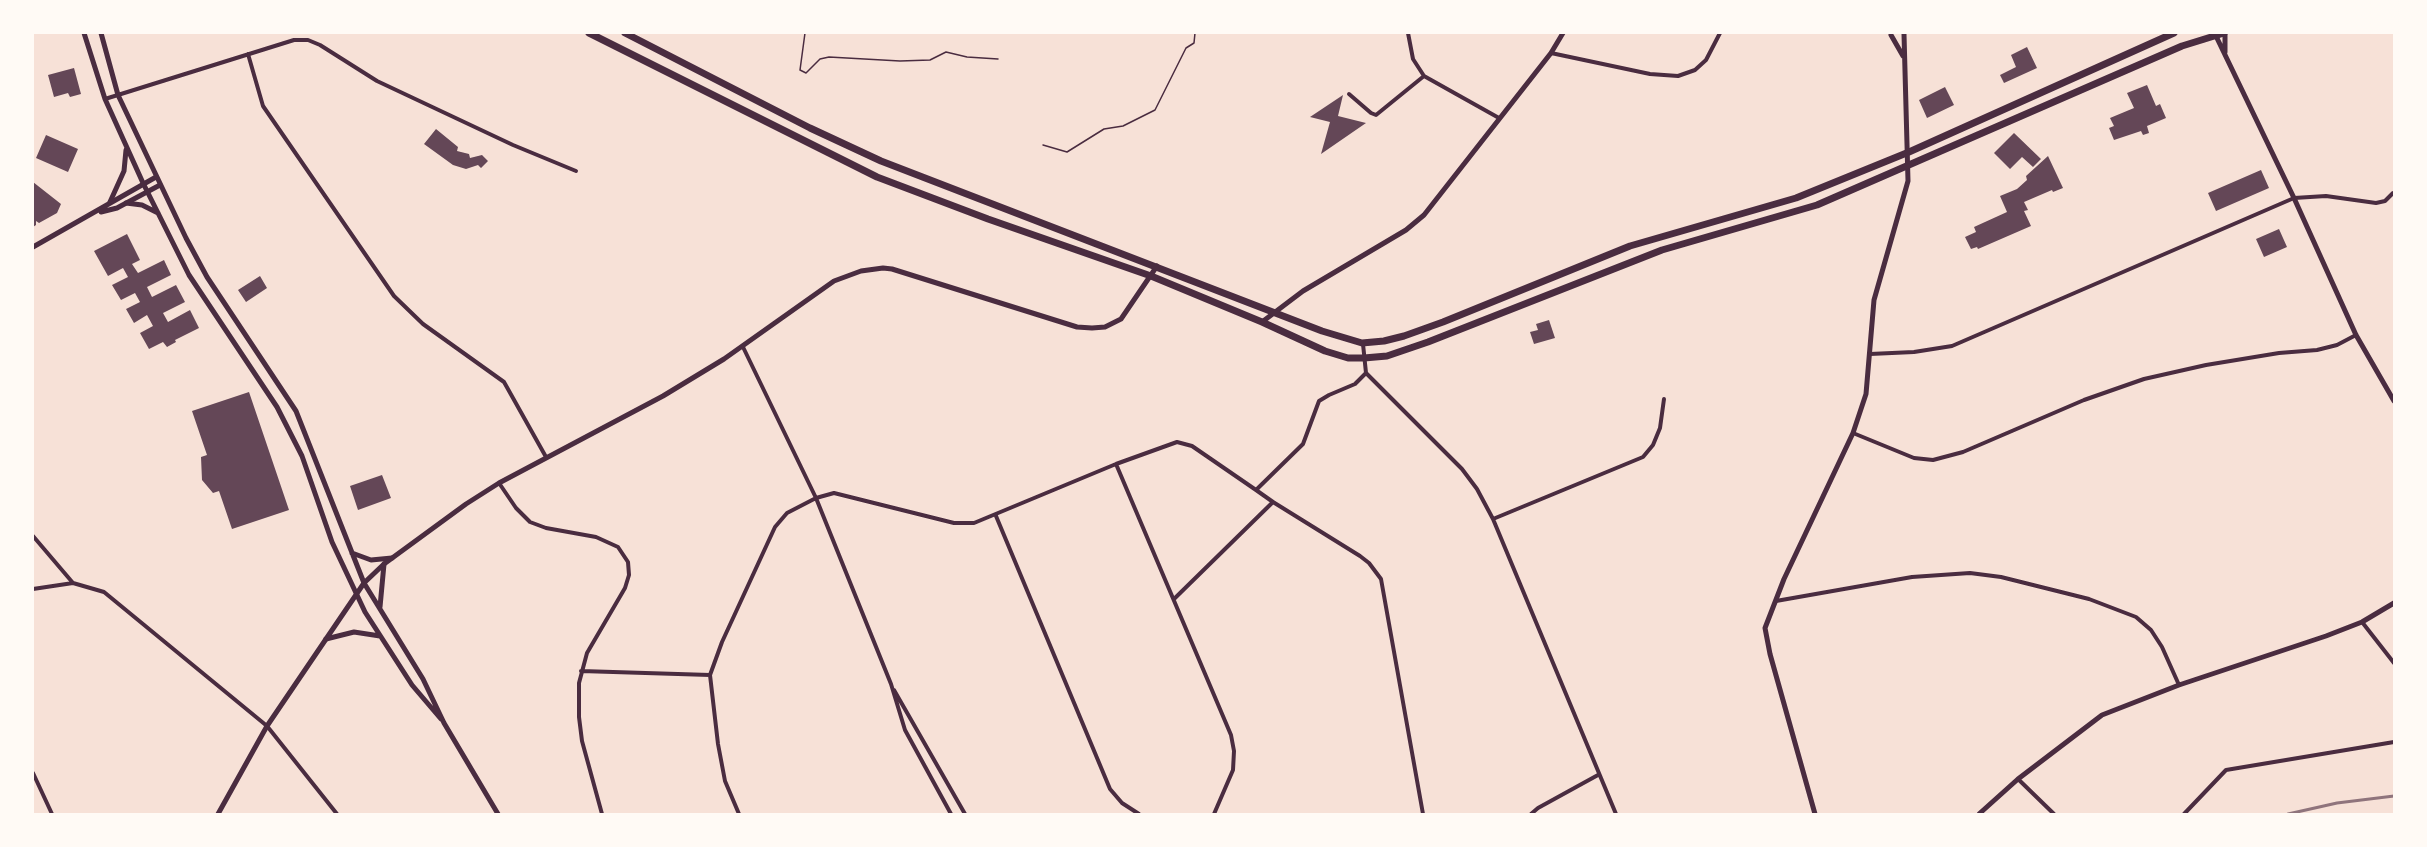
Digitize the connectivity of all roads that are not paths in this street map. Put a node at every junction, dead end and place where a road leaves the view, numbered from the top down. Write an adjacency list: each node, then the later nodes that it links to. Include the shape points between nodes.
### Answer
1 (84, 33): 20 (main road)
2 (101, 33): 19 (main road)
3 (589, 33): 38 (highway, via 877,177)
4 (625, 33): 37 (highway, via 881,161)
5 (1408, 33): 17 (street, via 1413,59)
6 (1563, 33): 14 (main road)
7 (1720, 33): 14 (street, via 1706,60 1695,70 1678,76 1650,74)
8 (1904, 33): 11 (main road, via 1899,37); 16 (main road)
9 (2174, 33): 23 (highway)
10 (2225, 33): 12 (highway); 13 (main road)
11 (1890, 34): 16 (main road)
12 (2215, 34): 13 (main road); 24 (highway)
13 (2225, 52): 31 (main road)
14 (1551, 53): 21 (main road)
15 (248, 54): 19 (street); 25 (street, via 294,40 308,40 377,81); 50 (street, via 263,106 394,296 423,324 504,382)
16 (1905, 60): 23 (main road)
17 (1424, 76): 18 (street, via 1376,114); 21 (street)
18 (1349, 94)
19 (118, 95): 20 (street); 26 (main road)
20 (105, 99): 22 (main road)
21 (1499, 118): 39 (main road, via 1436,201 1412,226)
22 (126, 146): 27 (main road); 32 (main road, via 124,171)
23 (1909, 152): 24 (main road); 42 (highway, via 1796,198 1630,246 1404,336)
24 (1909, 166): 44 (main road, via 1905,200 1874,300); 45 (highway, via 1800,211 1662,250 1428,342 1387,356)
25 (576, 171)
26 (156, 177): 27 (main road); 28 (main road)
27 (143, 183): 29 (main road); 32 (main road)
28 (160, 185): 29 (main road); 59 (main road, via 207,277 296,411)
29 (147, 192): 33 (main road); 35 (main road)
30 (2393, 193): 31 (street, via 2385,201 2376,202 2326,196)
31 (2294, 198): 41 (main road); 44 (street, via 1952,346)
32 (110, 202): 34 (main road)
33 (126, 203): 34 (main road); 35 (main road)
34 (96, 213): 36 (main road)
35 (159, 214): 65 (main road, via 189,274 277,407 302,456 332,542)
36 (33, 247)
37 (1157, 266): 38 (main road); 39 (highway)
38 (1151, 276): 40 (highway); 43 (main road, via 1121,319 1092,328 1077,327 902,271 872,269 834,281)
39 (1276, 311): 40 (main road); 42 (highway)
40 (1262, 322): 45 (highway, via 1325,351)
41 (2356, 335): 48 (main road); 49 (street, via 2317,350 2206,365 2144,379 1963,452 1933,460 1914,458)
42 (1362, 343): 45 (street)
43 (743, 347): 50 (main road, via 663,396); 54 (street)
44 (1870, 354): 49 (main road, via 1866,394)
45 (1364, 358): 46 (street)
46 (1366, 374): 53 (street, via 1355,384 1319,401 1299,450); 57 (street, via 1462,469)
47 (1664, 399): 57 (street, via 1657,437 1643,457)
48 (2394, 401)
49 (1853, 433): 67 (main road)
50 (546, 457): 52 (main road)
51 (1116, 464): 53 (street, via 1181,442); 56 (street); 66 (street)
52 (500, 483): 60 (main road); 74 (street, via 530,522 596,537 618,548 626,557 629,575 624,588 586,653)
53 (1256, 490): 55 (street)
54 (816, 498): 56 (street, via 841,493 954,523 974,523); 75 (street, via 778,521); 76 (street)
55 (1273, 502): 66 (street); 94 (street, via 1360,556 1381,579)
56 (996, 516): 92 (street, via 1110,789)
57 (1493, 519): 82 (street)
58 (33, 537): 62 (street)
59 (352, 553): 60 (main road, via 371,560); 63 (main road)
60 (392, 558): 61 (main road)
61 (384, 564): 63 (main road); 69 (main road)
62 (73, 583): 64 (street); 79 (street, via 104,592)
63 (364, 583): 65 (main road); 69 (main road)
64 (33, 589)
65 (356, 595): 71 (main road); 72 (main road)
66 (1174, 599): 93 (street, via 1231,735 1234,751 1233,770)
67 (1775, 601): 77 (street, via 1912,577 1970,573 2001,577 2089,599 2136,617 2162,647); 97 (main road, via 1766,635)
68 (2394, 603): 70 (main road)
69 (380, 608): 78 (main road, via 423,679)
70 (2362, 622): 73 (street); 77 (main road)
71 (380, 636): 72 (main road, via 354,632); 78 (main road, via 412,685)
72 (326, 639): 79 (main road)
73 (2394, 663)
74 (581, 671): 75 (street); 88 (street, via 582,741)
75 (710, 675): 89 (street, via 725,781)
76 (891, 684): 90 (street, via 905,730); 91 (street)
77 (2179, 685): 83 (main road, via 2103,715)
78 (444, 723): 87 (main road)
79 (267, 726): 85 (main road); 86 (street)
80 (2394, 742): 100 (street, via 2226,770)
81 (33, 773): 84 (street)
82 (1598, 775): 95 (street); 96 (street)
83 (2018, 779): 98 (main road); 99 (street)
84 (52, 814)
85 (218, 814)
86 (337, 814)
87 (498, 814)
88 (602, 814)
89 (739, 814)
90 (951, 814)
91 (964, 814)
92 (1139, 814)
93 (1214, 814)
94 (1424, 814)
95 (1531, 814)
96 (1616, 814)
97 (1815, 814)
98 (1979, 814)
99 (2054, 814)
100 (2184, 814)

